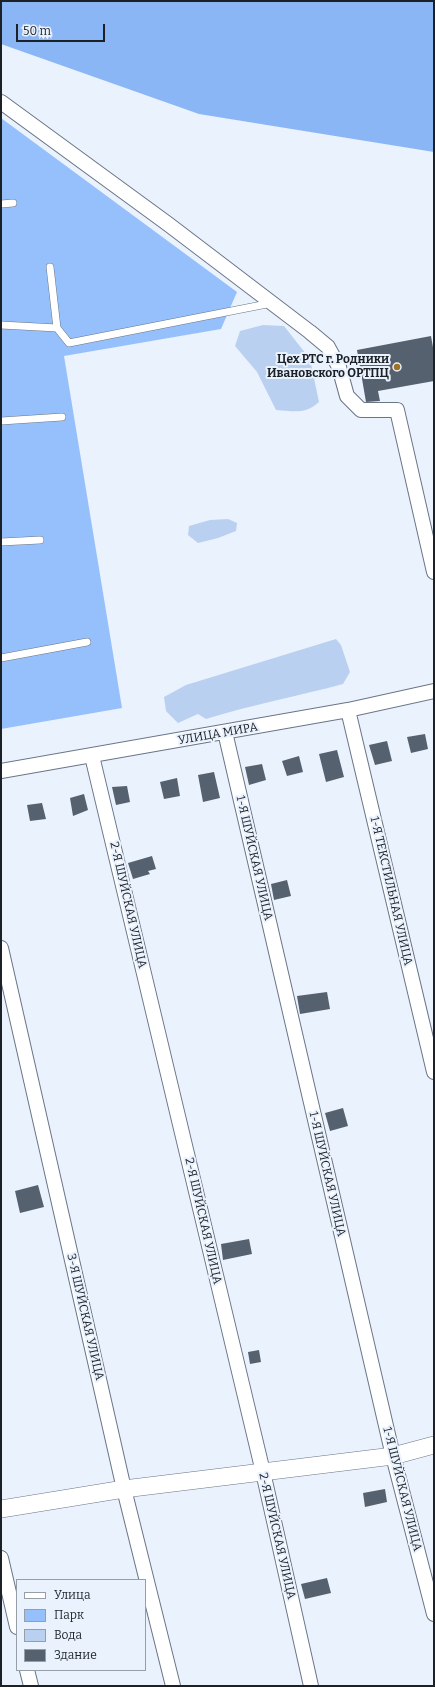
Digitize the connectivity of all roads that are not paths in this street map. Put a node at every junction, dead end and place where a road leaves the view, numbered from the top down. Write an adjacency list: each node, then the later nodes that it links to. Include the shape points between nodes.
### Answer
1 (1, 102): 5 (street)
2 (13, 203): 3 (lane)
3 (1, 204)
4 (50, 266): 7 (lane)
5 (272, 303): 7 (lane, via 69,343); 12 (street, via 328,347 339,367 347,396 361,410 397,410)
6 (1, 325): 7 (lane)
7 (57, 328)
8 (62, 417): 9 (lane)
9 (1, 421)
10 (40, 540): 11 (lane)
11 (1, 542)
12 (434, 572)
13 (87, 642): 14 (lane)
14 (1, 658)
15 (434, 691): 16 (street, УЛИЦА МИРА)
16 (348, 710): 17 (street, УЛИЦА МИРА); 21 (street, 1-Я ТЕКСТИЛЬНАЯ УЛИЦА)
17 (225, 732): 18 (street, УЛИЦА МИРА); 23 (street, 1-Я ШУЙСКАЯ УЛИЦА)
18 (92, 756): 19 (street, УЛИЦА МИРА); 24 (street, 2-Я ШУЙСКАЯ УЛИЦА)
19 (1, 771)
20 (1, 948): 25 (street, 3-Я ШУЙСКАЯ УЛИЦА)
21 (434, 1072)
22 (434, 1445): 23 (street)
23 (392, 1456): 24 (street); 28 (street, 1-Я ШУЙСКАЯ УЛИЦА)
24 (262, 1472): 25 (street); 33 (street, 2-Я ШУЙСКАЯ УЛИЦА)
25 (124, 1489): 26 (street); 32 (street, 3-Я ШУЙСКАЯ УЛИЦА)
26 (1, 1509)
27 (1, 1558): 29 (street)
28 (434, 1614)
29 (16, 1623)
30 (27, 1671): 31 (street)
31 (31, 1686)
32 (173, 1686)
33 (311, 1686)

